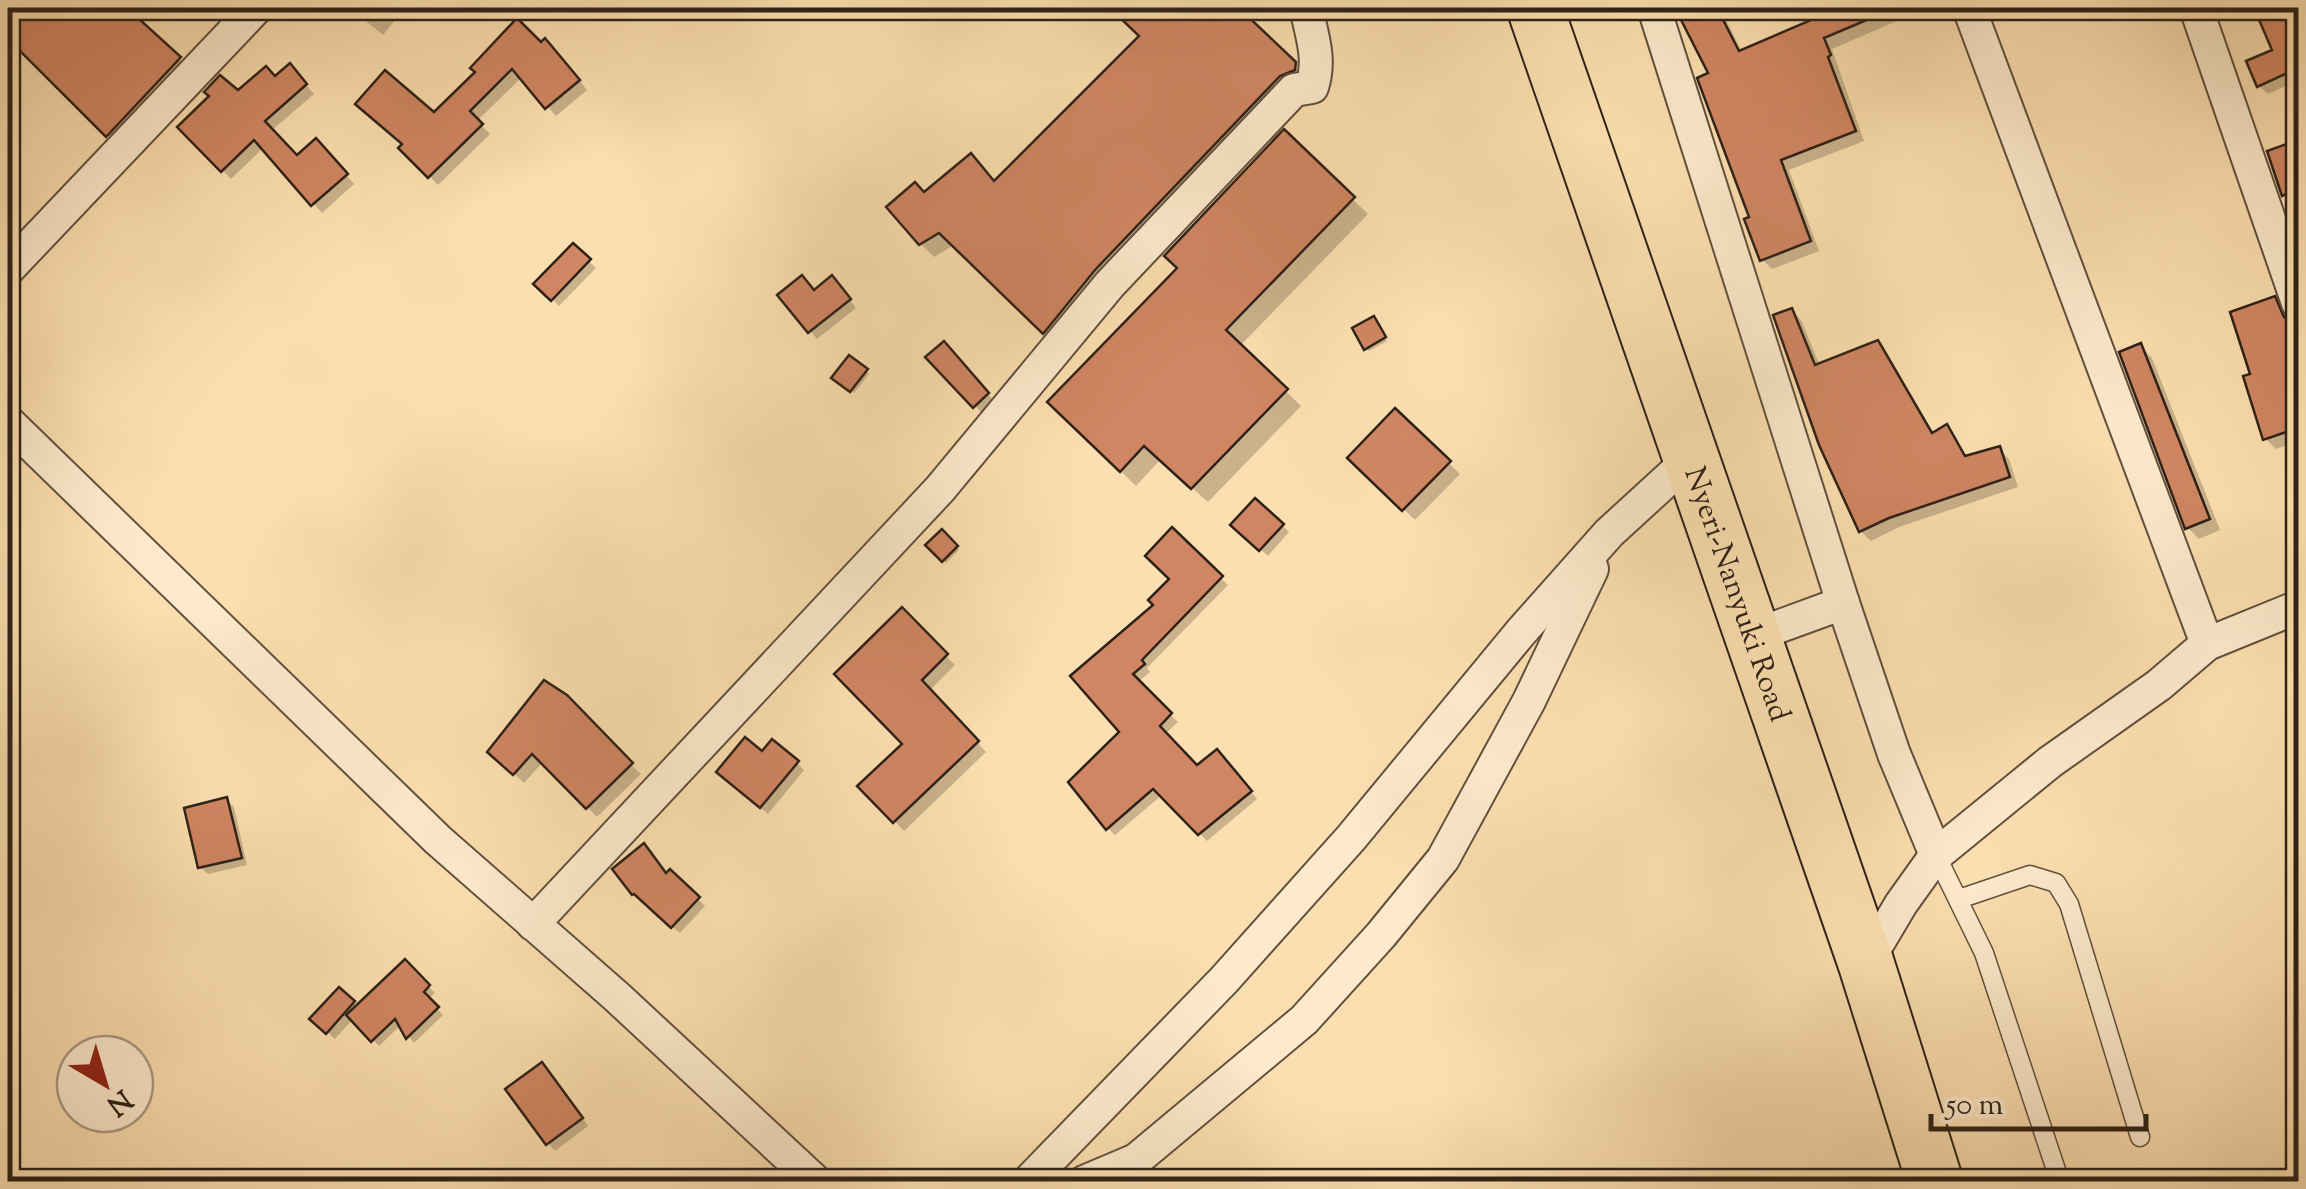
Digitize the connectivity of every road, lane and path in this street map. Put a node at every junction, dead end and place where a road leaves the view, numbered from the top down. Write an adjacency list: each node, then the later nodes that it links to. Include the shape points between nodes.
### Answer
1 (256, 8): 7 (street)
2 (1306, 8): 18 (street, via 1316,51 1312,87 1294,90 1123,270 940,489)
3 (1535, 8): 10 (highway, Nyeri-Nanyuki Road)
4 (1654, 8): 12 (street)
5 (1969, 8): 15 (street)
6 (2196, 8): 8 (street)
7 (8, 269)
8 (2298, 303)
9 (8, 422): 18 (street)
10 (1692, 457): 11 (street); 14 (highway, Nyeri-Nanyuki Road)
11 (1610, 533): 22 (street, via 1236,967); 23 (street, via 1530,701 1431,874 1304,1020 1136,1160)
12 (1843, 603): 14 (street); 16 (street)
13 (2298, 607): 15 (street)
14 (1753, 636): 19 (highway, Nyeri-Nanyuki Road)
15 (2207, 644): 16 (street)
16 (1936, 855): 17 (lane); 19 (street)
17 (1959, 899): 20 (lane, via 2030,875 2056,882 2070,904); 25 (lane, via 1984,953)
18 (532, 924): 21 (street)
19 (1866, 963): 24 (highway, Nyeri-Nanyuki Road)
20 (2140, 1137)
21 (816, 1182)
22 (1028, 1182)
23 (1084, 1182)
24 (1935, 1182)
25 (2060, 1182)

